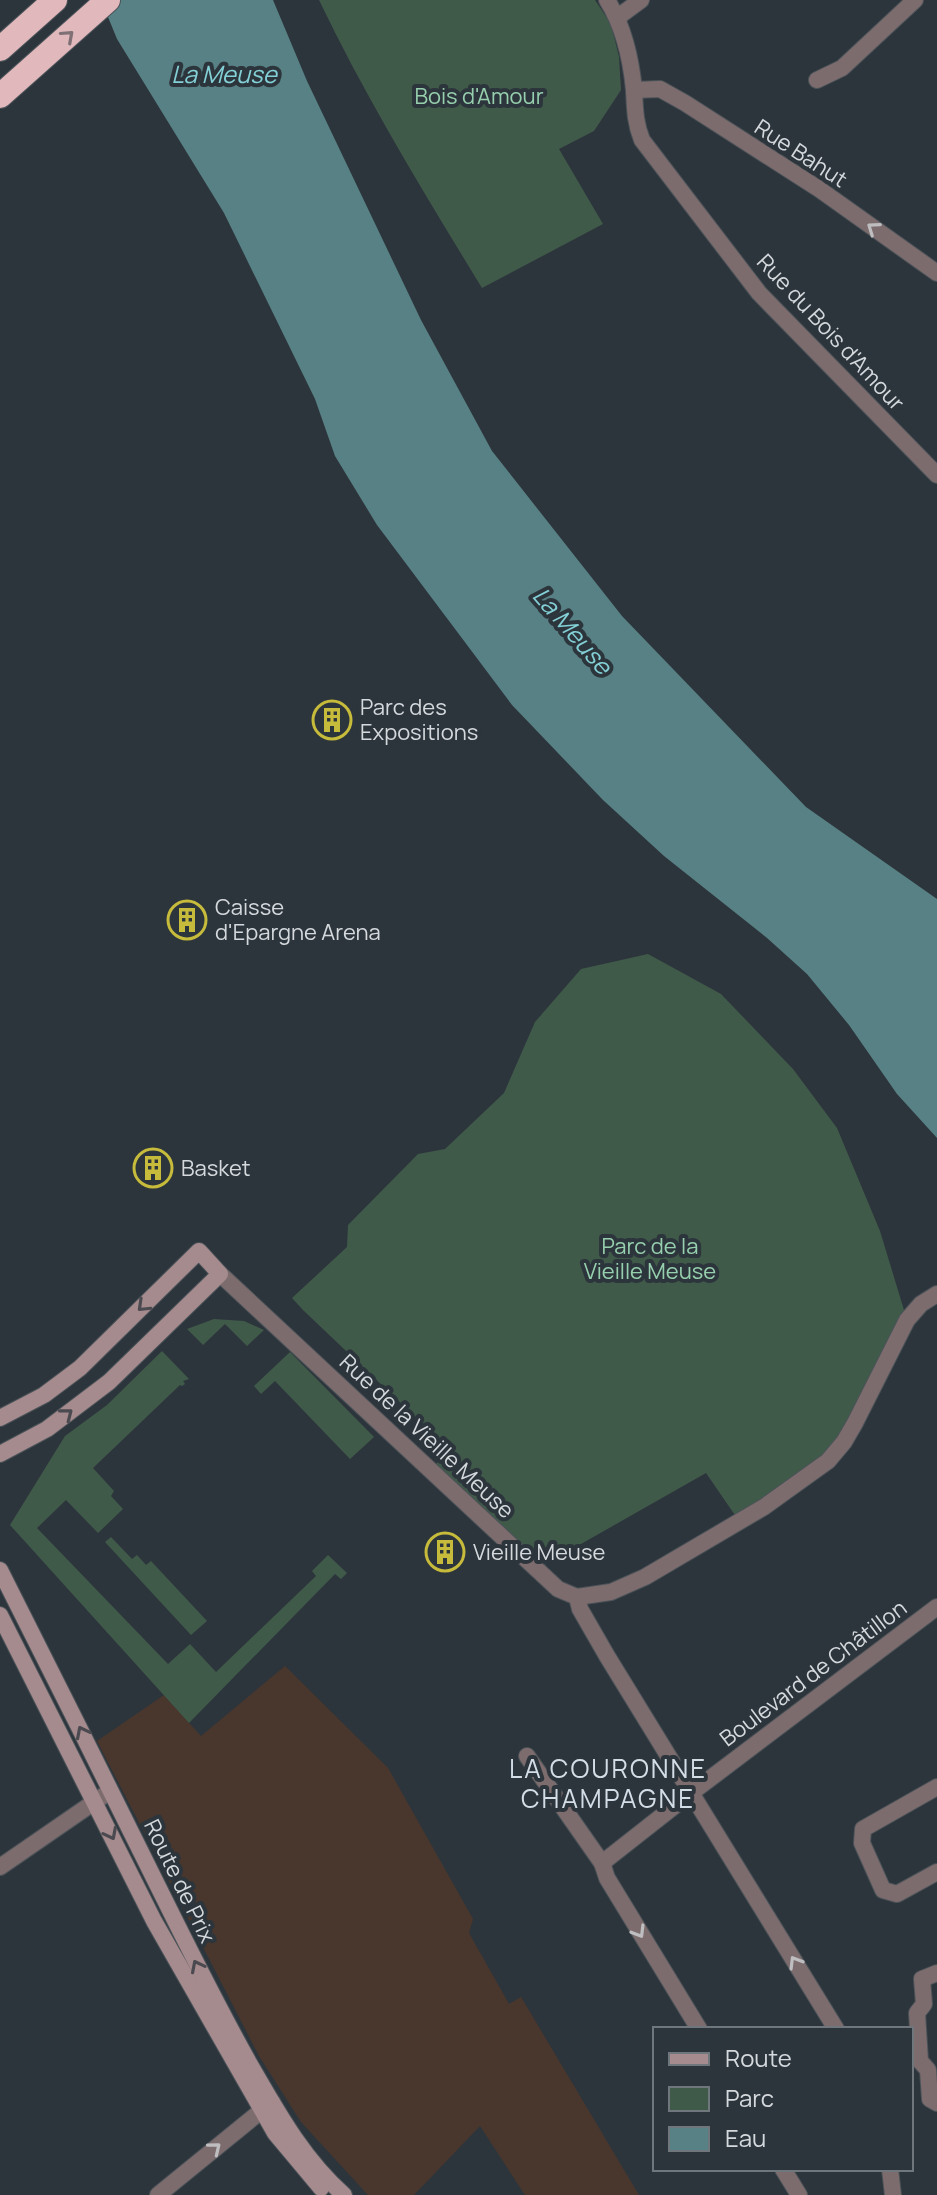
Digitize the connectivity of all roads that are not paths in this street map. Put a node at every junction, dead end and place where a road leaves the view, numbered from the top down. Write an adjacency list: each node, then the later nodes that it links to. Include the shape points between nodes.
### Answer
1 (55, 0): 7 (highway)
2 (108, 0): 10 (highway, one-way to 2)
3 (607, 0): 6 (street, Rue du Bois d'Amour)
4 (641, 0): 6 (street)
5 (915, 0): 8 (street, via 842,68)
6 (618, 17): 9 (street, Rue du Bois d'Amour)
7 (3, 46)
8 (817, 80)
9 (634, 90): 11 (street, Rue Bahut, one-way to 9, via 685,103 660,89); 12 (street, Rue du Bois d'Amour, via 642,140 759,293)
10 (0, 96)
11 (937, 273)
12 (937, 475)
13 (220, 1274): 15 (main road, Rue de la Vieille Meuse, one-way to 15, via 199,1251 80,1368); 16 (main road, one-way to 13, via 47,1429 109,1382); 18 (street, Rue de la Vieille Meuse, via 558,1589)
14 (937, 1294): 18 (street, via 907,1320 855,1423 828,1461 764,1507 645,1577 611,1592)
15 (0, 1418)
16 (0, 1454)
17 (0, 1570): 23 (main road, Route de Prix, one-way to 17)
18 (577, 1597): 24 (street)
19 (937, 1607): 24 (street, Boulevard de Châtillon)
20 (0, 1615): 25 (main road, Route de Prix)
21 (527, 1756): 26 (street)
22 (937, 1787): 28 (street, via 863,1829 862,1843 883,1890 897,1894)
23 (111, 1791): 25 (street); 33 (main road, Route de Prix, one-way to 23)
24 (691, 1793): 26 (street, Boulevard de Châtillon); 31 (street, one-way to 24)
25 (94, 1801): 27 (street); 33 (main road, Route de Prix, one-way to 33, via 154,1921)
26 (602, 1863): 30 (street, one-way to 30)
27 (0, 1867)
28 (937, 1872)
29 (937, 1973): 32 (street, via 922,1979 924,2004 917,2013 920,2061 928,2070 930,2099)
30 (698, 2027)
31 (835, 2027)
32 (937, 2103)
33 (267, 2106): 36 (street, one-way to 33); 37 (main road, Route de Prix, via 275,2133); 38 (main road, Route de Prix)
34 (784, 2171): 39 (street)
35 (890, 2171): 40 (street)
36 (158, 2195)
37 (328, 2195)
38 (344, 2195)
39 (799, 2195)
40 (893, 2195)

